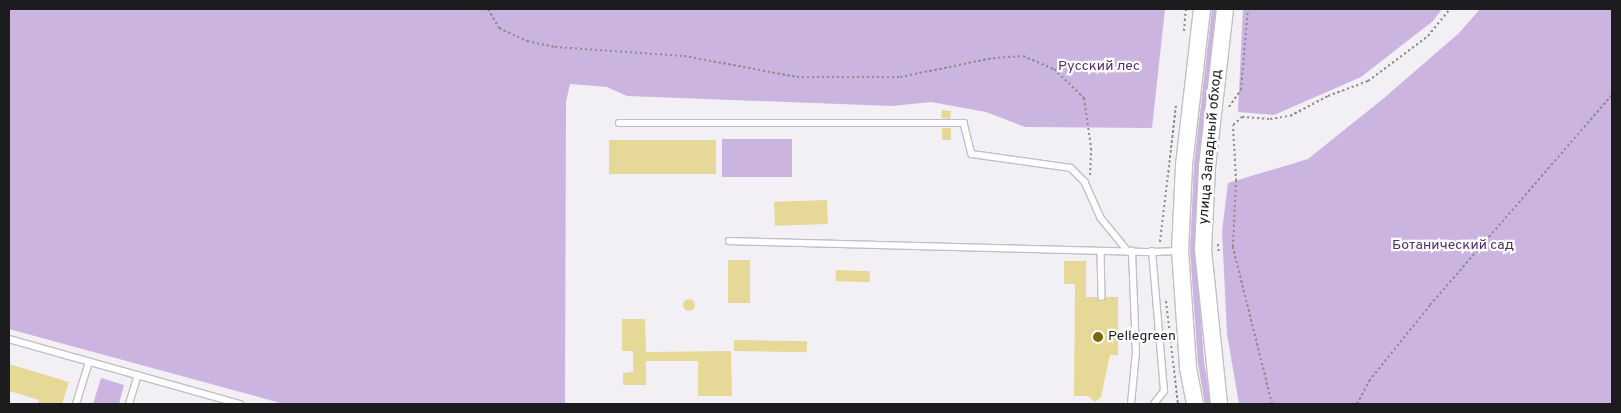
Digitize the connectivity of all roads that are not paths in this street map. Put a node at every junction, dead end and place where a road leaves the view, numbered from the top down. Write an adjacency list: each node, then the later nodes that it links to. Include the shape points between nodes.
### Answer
1 (1202, 9): 7 (main road, улица Западный обход, via 1184,166)
2 (1225, 9): 19 (main road, улица Западный обход, via 1207,167 1203,250)
3 (619, 123): 6 (lane, via 964,123 972,154 1071,168 1085,182 1101,218)
4 (729, 241): 5 (lane)
5 (1101, 251): 6 (lane); 9 (lane)
6 (1130, 251): 8 (lane); 16 (lane, via 1136,352)
7 (1180, 251): 8 (lane); 18 (main road, улица Западный обход, via 1188,366)
8 (1152, 252): 17 (lane, via 1164,391)
9 (1102, 296)
10 (9, 339): 11 (lane)
11 (89, 362): 12 (lane); 13 (lane)
12 (138, 375): 14 (lane); 15 (lane)
13 (76, 404)
14 (129, 404)
15 (240, 404)
16 (1131, 404)
17 (1154, 404)
18 (1195, 404)
19 (1219, 404)

